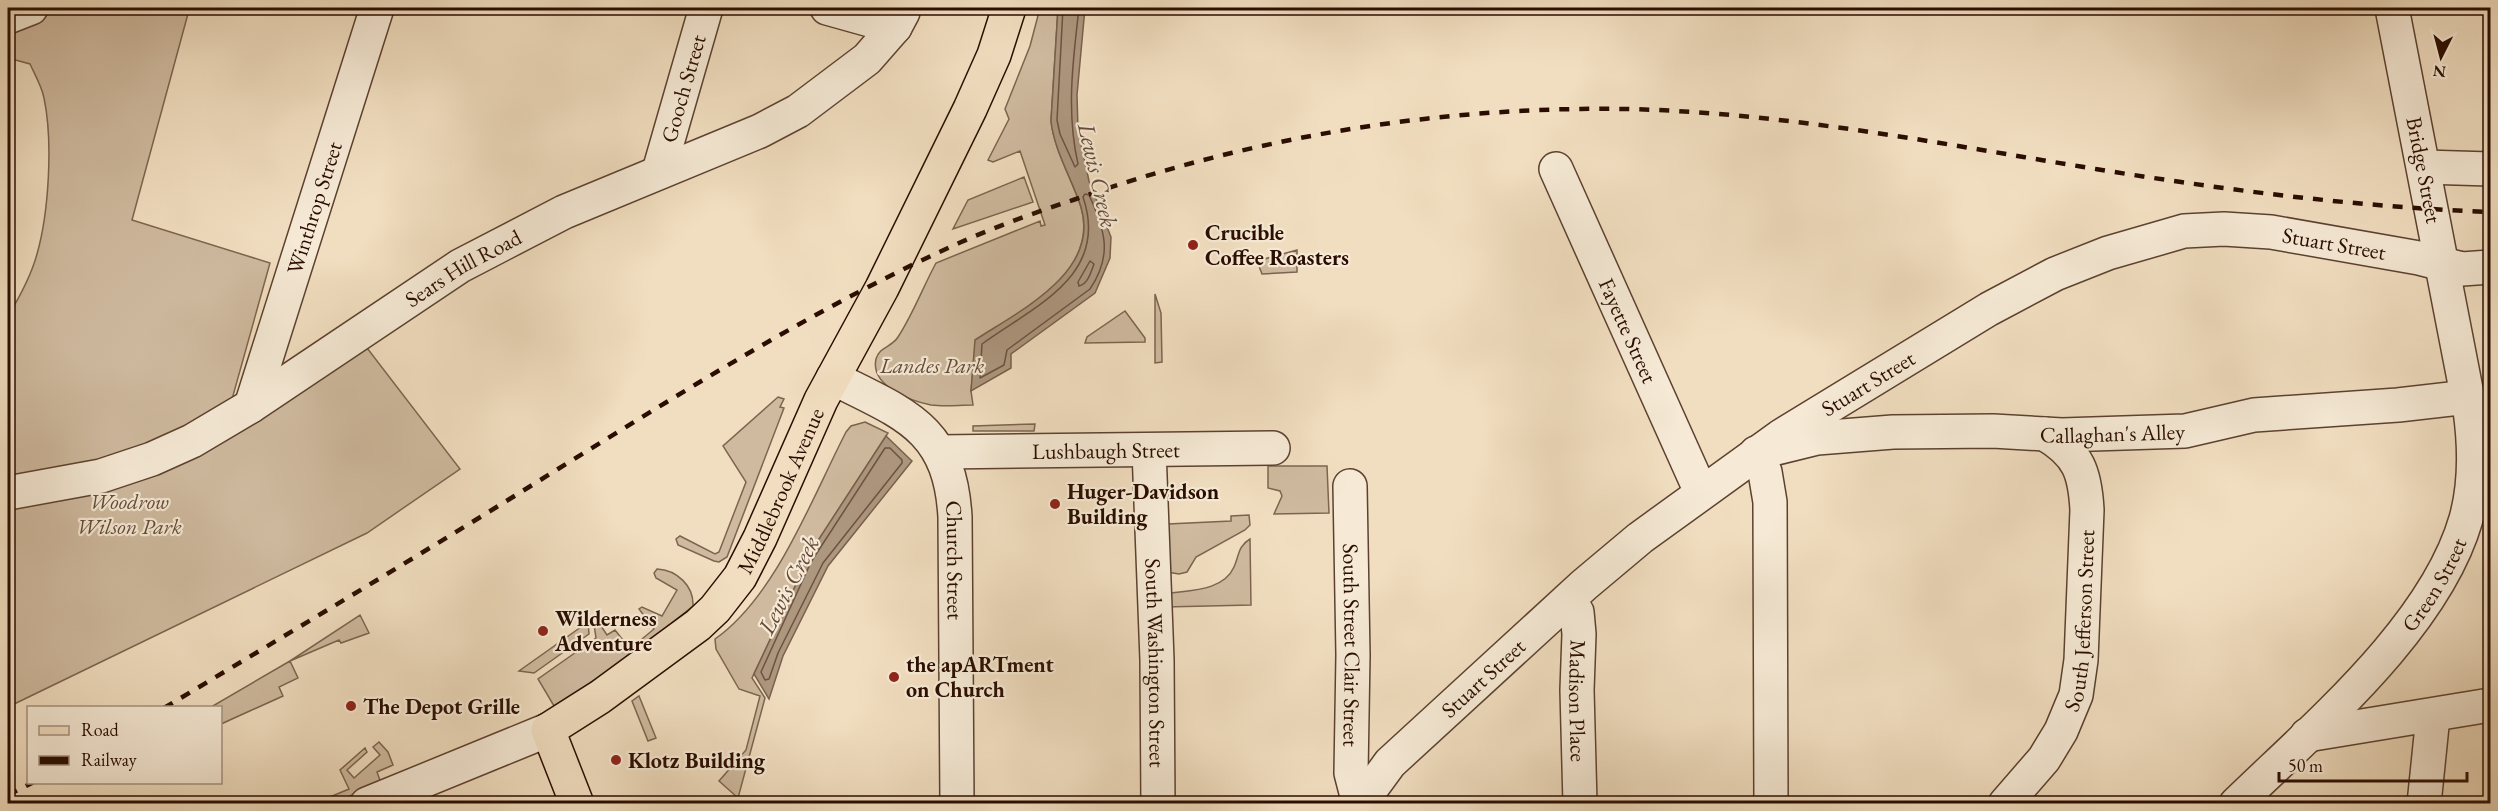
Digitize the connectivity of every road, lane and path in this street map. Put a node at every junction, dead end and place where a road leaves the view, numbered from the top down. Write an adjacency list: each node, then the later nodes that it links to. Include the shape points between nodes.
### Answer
1 (32, 8): 7 (street)
2 (377, 8): 16 (street, Winthrop Street)
3 (706, 8): 11 (street, Gooch Street)
4 (827, 8): 11 (street, Sears Hill Road, via 899,20 867,59 798,111 760,131)
5 (1009, 8): 14 (main road, Middlebrook Avenue, via 970,109)
6 (2392, 8): 8 (street, Bridge Street)
7 (8, 17)
8 (2424, 167): 10 (street); 12 (street, Bridge Street)
9 (1556, 169): 23 (street, Fayette Street)
10 (2490, 169)
11 (659, 171): 16 (street, Sears Hill Road, via 564,212 460,266)
12 (2441, 263): 13 (street, Stuart Street, via 2462,269); 15 (street, Green Street); 21 (street, Stuart Street, via 2250,229 2198,229 2170,234 2108,253 2031,286)
13 (2490, 267)
14 (833, 378): 20 (street, Church Street, via 905,416); 28 (main road, Middlebrook Avenue, via 755,549 727,595 671,645)
15 (2468, 397): 17 (street, Callaghan's Alley, via 2254,415 2185,431); 29 (street, Green Street, via 2474,468 2465,520 2452,555 2392,647)
16 (251, 406): 24 (street, Sears Hill Road, via 182,446 132,466)
17 (2045, 435): 21 (street, Callaghan's Alley, via 1975,431 1866,434 1795,442); 37 (street, South Jefferson Street, via 2071,453 2085,486 2082,660 2074,702 2061,731 2038,768)
18 (1273, 448): 19 (street, Lushbaugh Street)
19 (1149, 450): 20 (street, Lushbaugh Street); 33 (street, South Washington Street)
20 (940, 452): 32 (street, Church Street, via 954,504)
21 (1756, 453): 23 (street, Stuart Street); 36 (street, via 1765,472 1770,502)
22 (1350, 486): 34 (street, South Street Clair Street, via 1351,773)
23 (1701, 492): 25 (street, Stuart Street)
24 (8, 494)
25 (1568, 600): 34 (street, Stuart Street, via 1390,762); 35 (street, Madison Place, via 1577,612 1579,634)
26 (2490, 705): 27 (street)
27 (2433, 716): 29 (street); 39 (street)
28 (548, 730): 30 (street, Middlebrook Avenue); 31 (main road)
29 (2307, 735): 38 (street, Green Street)
30 (367, 804)
31 (577, 804)
32 (957, 804)
33 (1158, 804)
34 (1359, 804)
35 (1580, 804)
36 (1771, 804)
37 (2005, 804)
38 (2236, 804)
39 (2424, 804)

